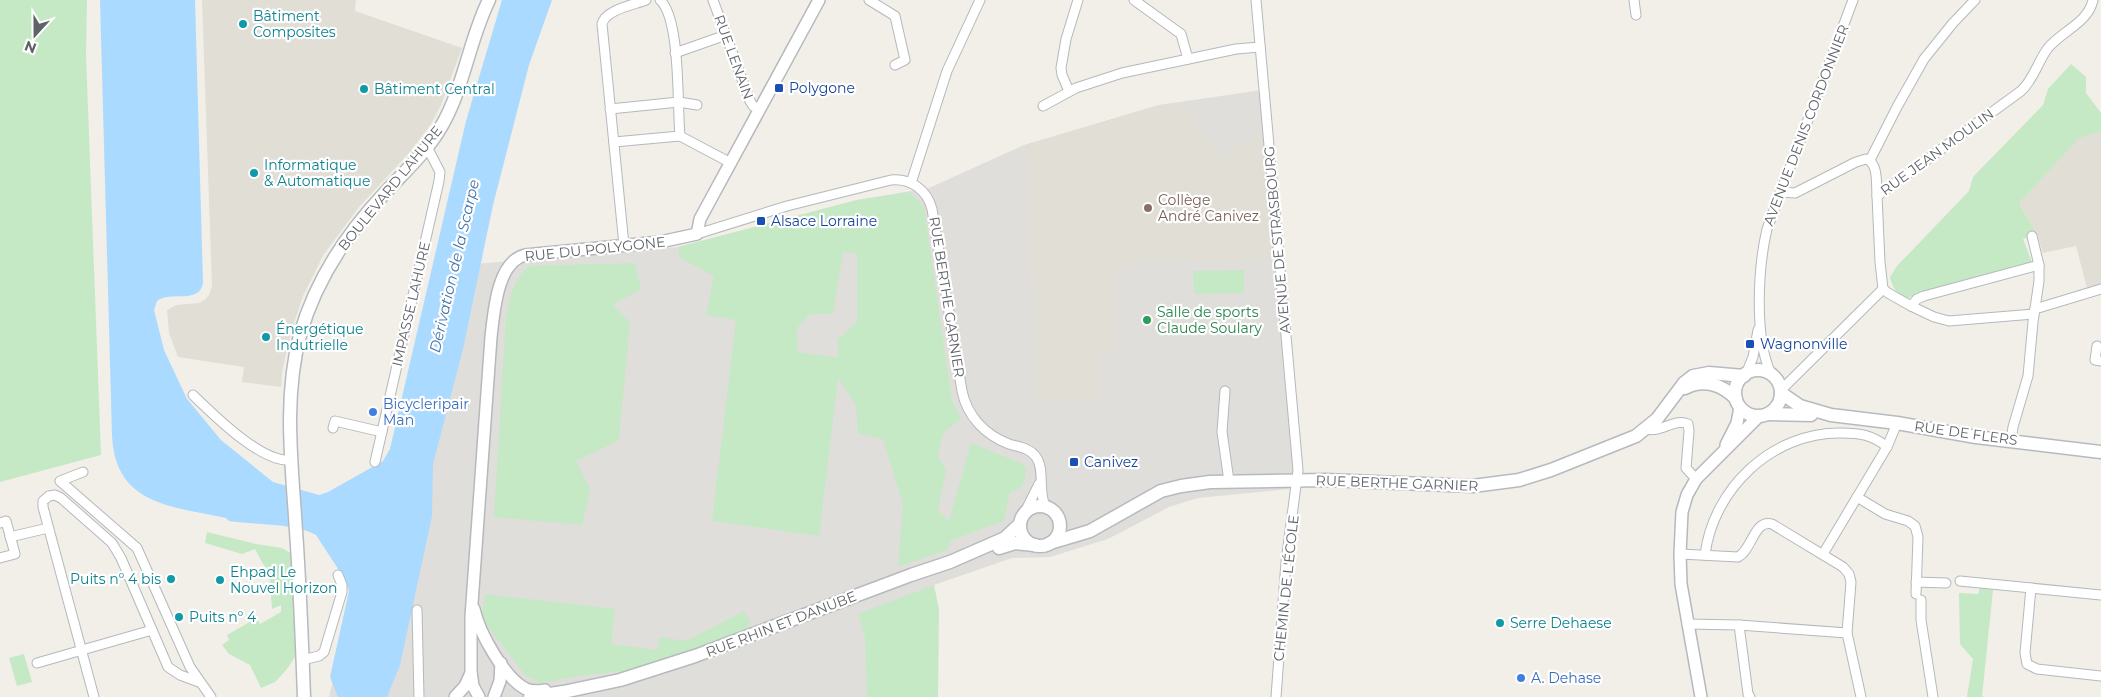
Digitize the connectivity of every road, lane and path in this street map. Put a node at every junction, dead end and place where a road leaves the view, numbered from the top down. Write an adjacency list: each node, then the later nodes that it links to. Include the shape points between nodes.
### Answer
1 (489, 0): 29 (main road, BOULEVARD LAHURE, via 450,109)
2 (646, 0): 25 (street, via 609,14 603,21)
3 (660, 0): 18 (street, via 669,18)
4 (713, 0): 16 (street, RUE LENAIN)
5 (819, 0): 26 (street)
6 (869, 0): 20 (street, via 896,18 905,60)
7 (980, 0): 32 (street, via 947,71)
8 (1078, 0): 21 (street, via 1066,39 1062,68)
9 (1134, 0): 19 (street, via 1181,34)
10 (1256, 0): 17 (street, AVENUE DE STRASBOURG)
11 (1634, 0): 15 (street)
12 (1853, 0): 33 (street, AVENUE DENIS CORDONNIER)
13 (1975, 0): 30 (street, via 1924,59)
14 (2093, 0): 34 (street, RUE JEAN MOULIN, via 2087,13 2049,46 2021,90)
15 (1636, 16)
16 (726, 35): 18 (street); 26 (street, RUE LENAIN, via 750,101)
17 (1260, 47): 19 (street); 66 (street, AVENUE DE STRASBOURG)
18 (675, 53): 22 (street)
19 (1188, 60): 21 (street, via 1122,73)
20 (895, 65)
21 (1069, 91): 24 (street)
22 (679, 102): 23 (street); 25 (street); 27 (street)
23 (697, 105)
24 (1043, 106)
25 (610, 109): 28 (street)
26 (760, 109): 31 (street)
27 (680, 136): 28 (street); 31 (street)
28 (614, 142): 37 (street)
29 (427, 147): 58 (street, IMPASSE LAHURE, via 440,172 439,181); 63 (main road, BOULEVARD LAHURE, via 356,226 314,297 300,336 291,380)
30 (1870, 160): 33 (street, via 1856,162 1795,193); 34 (street, via 1875,168)
31 (731, 163): 35 (street, via 700,219)
32 (911, 183): 35 (street, via 886,181 787,206); 68 (street, RUE BERTHE GARNIER, via 925,194 932,209 966,406 985,430 1034,455 1040,466)
33 (1780, 192): 43 (street, AVENUE DENIS CORDONNIER, via 1764,245)
34 (1877, 196): 39 (street, RUE JEAN MOULIN)
35 (697, 234): 37 (street, RUE DU POLYGONE, via 668,241)
36 (2032, 236): 38 (street)
37 (624, 245): 90 (street, RUE DU POLYGONE, via 525,255 513,261 504,275 491,337)
38 (2039, 265): 41 (street, via 1924,296); 42 (street)
39 (1883, 289): 41 (street); 49 (street)
40 (2101, 289): 42 (street)
41 (1911, 306): 42 (street, via 1955,322)
42 (2035, 311): 59 (street, via 2028,376)
43 (1760, 312): 46 (street, AVENUE DENIS CORDONNIER, via 1764,356); 47 (street, AVENUE DENIS CORDONNIER, via 1753,357)
44 (2097, 346): 45 (street, via 2095,360)
45 (2101, 361)
46 (1771, 374): 47 (main road, via 1759,370); 49 (main road, via 1778,381)
47 (1745, 375): 50 (main road, RUE BERTHE GARNIER, via 1697,375 1686,380); 52 (main road, via 1736,386)
48 (1225, 391): 69 (street, via 1222,432)
49 (1781, 392): 53 (main road, via 1777,407); 54 (main road, RUE DE FLERS, via 1800,406)
50 (1677, 393): 52 (main road, RUE BERTHE GARNIER, via 1694,384 1706,383 1722,388); 57 (main road, RUE BERTHE GARNIER)
51 (193, 394): 63 (street, via 235,433 264,453 282,461)
52 (1738, 403): 53 (main road, via 1750,415); 62 (street, via 1734,430)
53 (1763, 415): 54 (main road, RUE DE FLERS); 62 (street)
54 (1831, 415): 55 (main road, RUE DE FLERS)
55 (1897, 423): 59 (main road, RUE DE FLERS); 60 (street)
56 (333, 428): 58 (street, via 335,421)
57 (1647, 429): 66 (main road, RUE BERTHE GARNIER, via 1626,441 1544,472 1496,485); 67 (street, via 1657,430 1678,422 1688,424 1686,468)
58 (382, 432): 64 (street, IMPASSE LAHURE)
59 (2010, 440): 61 (main road, RUE DE FLERS)
60 (1887, 447): 70 (street); 82 (street, via 1870,435 1837,433 1804,439 1774,451 1742,476 1724,499 1712,525)
61 (2101, 452)
62 (1720, 454): 67 (street)
63 (291, 460): 97 (main road, BOULEVARD LAHURE)
64 (375, 462)
65 (84, 472): 102 (street, via 60,481 137,548)
66 (1297, 480): 69 (main road, RUE BERTHE GARNIER); 114 (street, CHEMIN DE L'ÉCOLE, via 1286,562)
67 (1696, 480): 80 (street, via 1683,506)
68 (1040, 481): 71 (street, RUE BERTHE GARNIER); 72 (street)
69 (1229, 481): 75 (main road, RUE BERTHE GARNIER, via 1161,491)
70 (1857, 497): 81 (street); 86 (street, via 1884,514 1915,526 1918,537)
71 (1045, 506): 72 (main road, via 1034,507); 73 (main road, via 1055,513)
72 (1022, 519): 79 (main road, via 1024,537); 103 (main road, RUE RHIN ET DANUBE, via 1006,538 950,562 660,668)
73 (1060, 522): 75 (main road, RUE BERTHE GARNIER, via 1075,530); 78 (main road, via 1058,534)
74 (0, 523): 77 (street, via 6,521)
75 (1099, 526): 78 (main road, RUE BERTHE GARNIER)
76 (48, 528): 77 (street); 94 (street, via 42,504 46,497 52,495 64,501 112,543); 96 (street)
77 (10, 537): 83 (street, via 15,554)
78 (1050, 543): 79 (main road)
79 (1035, 545): 113 (main road, RUE RHIN ET DANUBE, via 1008,544 948,570 672,672)
80 (1680, 554): 82 (street); 92 (street)
81 (1823, 554): 82 (street, via 1766,523 1760,526 1741,556); 95 (street, via 1843,567 1850,578)
82 (1705, 555)
83 (0, 558)
84 (338, 575): 97 (street, via 342,581 342,592 326,649 319,656)
85 (1960, 581): 88 (street)
86 (1916, 582): 87 (street); 118 (street)
87 (1946, 583)
88 (2031, 588): 89 (street); 101 (street, via 2025,653 2028,664 2037,669)
89 (2101, 595)
90 (473, 600): 98 (street, RUE DU POLYGONE, via 481,629); 100 (street, RUE DU POLYGONE)
91 (417, 610): 108 (street)
92 (1688, 624): 93 (street); 115 (street)
93 (1739, 625): 95 (street); 116 (street)
94 (152, 630): 96 (street); 102 (street, via 168,668)
95 (1847, 633): 117 (street)
96 (81, 651): 99 (street); 104 (street)
97 (304, 659): 106 (main road, BOULEVARD LAHURE); 107 (main road, BOULEVARD LAHURE)
98 (500, 662): 103 (street, RUE DU POLYGONE, via 514,679 531,690); 111 (street, via 500,681)
99 (37, 663)
100 (471, 672): 109 (street, RUE DU POLYGONE, via 466,686); 110 (street, RUE DU POLYGONE, via 473,686)
101 (2101, 676)
102 (199, 682): 105 (street)
103 (584, 688): 112 (main road, RUE RHIN ET DANUBE)
104 (94, 697)
105 (211, 697)
106 (304, 697)
107 (310, 697)
108 (419, 697)
109 (455, 697)
110 (480, 697)
111 (494, 697)
112 (530, 697)
113 (574, 697)
114 (1276, 697)
115 (1701, 697)
116 (1750, 697)
117 (1861, 697)
118 (1933, 697)

